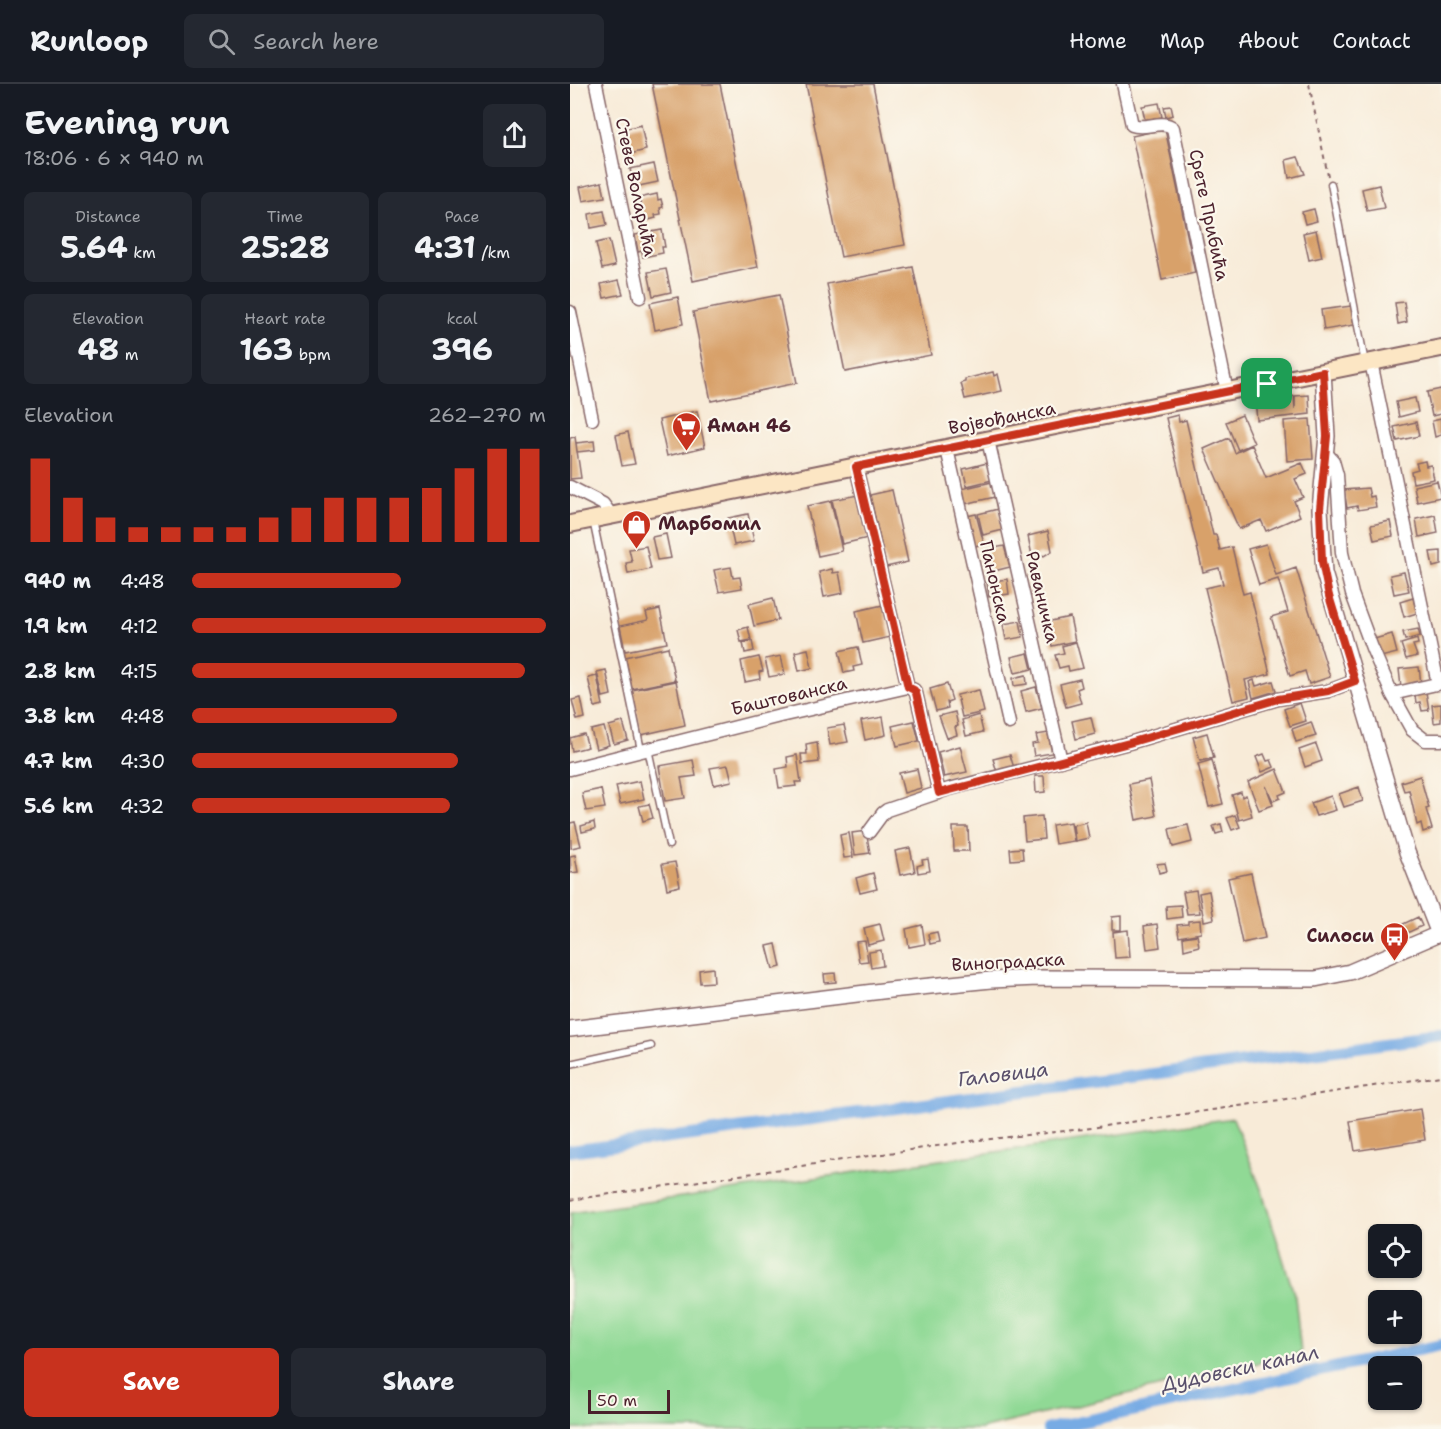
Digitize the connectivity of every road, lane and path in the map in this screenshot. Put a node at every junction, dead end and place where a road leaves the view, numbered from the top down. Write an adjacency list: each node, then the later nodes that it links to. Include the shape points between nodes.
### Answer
1 (596, 84): 5 (street, Стеве Воларића)
2 (1123, 84): 10 (street, Срете Прибића, via 1132,126 1166,124 1173,128)
3 (1309, 84): 4 (path)
4 (1331, 184): 8 (lane)
5 (640, 297)
6 (570, 312): 11 (street)
7 (1441, 348): 8 (main road, Војвођанска)
8 (1368, 363): 9 (main road, Војвођанска); 20 (street)
9 (1323, 372): 10 (main road, Војвођанска); 14 (street)
10 (1227, 392): 12 (main road, Војвођанска)
11 (592, 419)
12 (988, 440): 13 (main road, Војвођанска); 26 (street, Раваничка)
13 (946, 449): 15 (main road, Војвођанска); 23 (street, Панонска)
14 (1326, 453): 19 (street, via 1320,509 1322,562); 22 (street, via 1337,475 1347,578)
15 (856, 467): 17 (main road, Војвођанска); 21 (street)
16 (570, 487): 17 (street, via 603,504)
17 (612, 516): 18 (main road, Војвођанска)
18 (579, 520): 25 (lane)
19 (1352, 682): 26 (street, via 1244,708); 31 (street, via 1407,852)
20 (1439, 683): 22 (street)
21 (908, 687): 25 (street, Баштованска); 28 (street, via 916,693)
22 (1392, 693): 24 (street, via 1417,735 1425,740)
23 (1010, 723)
24 (1441, 740)
25 (644, 749): 27 (street, Баштованска); 30 (lane)
26 (1061, 761): 28 (street)
27 (570, 769)
28 (939, 793): 29 (street, via 887,810)
29 (869, 832)
30 (669, 845)
31 (1440, 935): 32 (street, Виноградска, via 1350,972 1315,979 1002,980)
32 (570, 1029)
33 (651, 1046): 34 (lane)
34 (570, 1064)
35 (1441, 1076): 36 (path)
36 (570, 1200)

